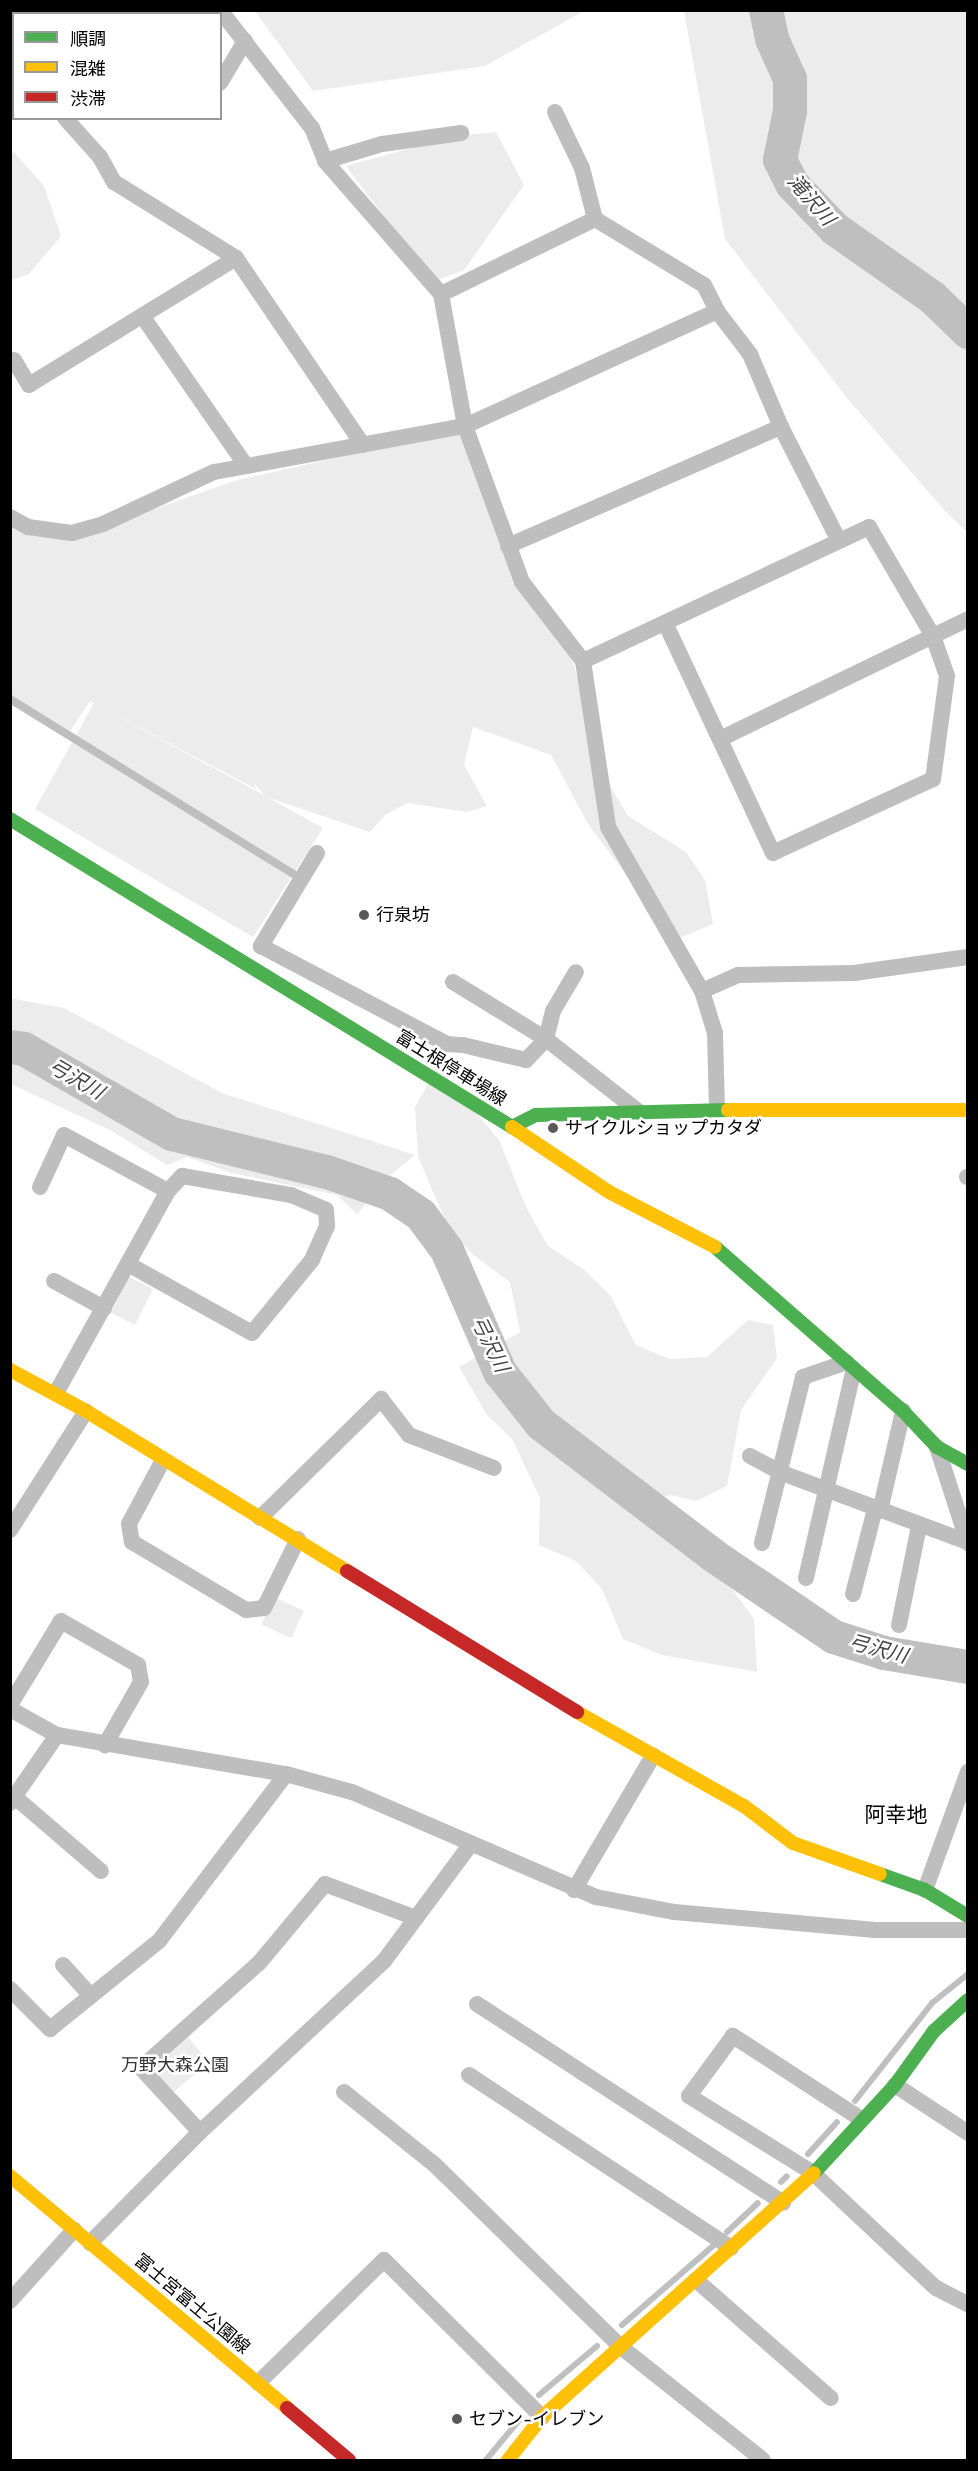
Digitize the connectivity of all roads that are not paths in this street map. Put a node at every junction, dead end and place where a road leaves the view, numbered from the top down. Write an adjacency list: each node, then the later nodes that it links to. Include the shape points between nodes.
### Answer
1 (222, 12): 2 (street)
2 (245, 41): 3 (street); 7 (street, via 312,128)
3 (222, 80)
4 (555, 112): 8 (street, via 582,168)
5 (67, 120): 9 (street, via 100,157 114,182)
6 (461, 133): 7 (street, via 382,144)
7 (326, 161): 10 (street)
8 (595, 219): 10 (street); 11 (street, via 704,285)
9 (236, 258): 12 (street); 16 (street)
10 (441, 294): 14 (street)
11 (717, 311): 14 (street); 15 (street, via 750,354)
12 (143, 317): 13 (street, via 29,385); 17 (street)
13 (14, 360)
14 (465, 426): 16 (street); 20 (street)
15 (781, 427): 19 (street); 20 (street)
16 (363, 445): 17 (street)
17 (246, 466): 18 (street, via 214,472 103,524 72,533 28,527)
18 (10, 517)
19 (838, 539): 22 (street); 23 (street, via 869,527)
20 (508, 546): 24 (street, via 522,582)
21 (968, 619): 23 (street)
22 (666, 625): 24 (street); 26 (street)
23 (933, 636): 26 (street); 26 (street, via 947,676 933,779 773,853)
24 (583, 661): 33 (street, via 608,827)
25 (10, 699): 29 (lane)
26 (720, 739)
27 (10, 819): 38 (street, 富士根停車場線)
28 (317, 853): 29 (street)
29 (301, 879): 34 (street, via 261,946 447,1044 463,1044 526,1060)
30 (968, 957): 33 (street, via 854,973 738,975)
31 (576, 972): 34 (street, via 553,1011)
32 (453, 982): 34 (street)
33 (702, 991): 35 (street, via 715,1033)
34 (546, 1039): 37 (street)
35 (717, 1110): 36 (street, 富士根停車場線); 37 (street, 富士根停車場線)
36 (968, 1110)
37 (639, 1112): 38 (street, 富士根停車場線, via 536,1115)
38 (512, 1127): 44 (street, via 609,1192 725,1252)
39 (40, 1187): 40 (street, via 64,1135)
40 (168, 1191): 41 (street); 41 (street, via 182,1176 257,1187 291,1195 326,1210 327,1226 312,1260 252,1333)
41 (128, 1264): 43 (street)
42 (54, 1281): 43 (street)
43 (104, 1308): 46 (street)
44 (850, 1366): 48 (street); 54 (street, via 803,1377); 55 (street)
45 (10, 1370): 46 (street)
46 (56, 1393): 47 (street)
47 (86, 1411): 51 (street); 59 (street)
48 (903, 1411): 49 (street); 56 (street)
49 (937, 1447): 52 (street); 61 (street)
50 (750, 1456): 54 (street)
51 (163, 1460): 57 (street); 60 (street, via 129,1524 132,1542 246,1610 264,1608)
52 (968, 1464)
53 (494, 1468): 57 (street, via 409,1435 381,1399)
54 (782, 1473): 55 (street); 62 (street)
55 (827, 1490): 56 (street); 63 (street)
56 (877, 1510): 58 (street); 64 (street)
57 (260, 1518): 60 (street)
58 (919, 1526): 61 (street); 65 (street)
59 (10, 1530)
60 (298, 1539): 69 (street)
61 (966, 1542)
62 (762, 1543)
63 (806, 1578)
64 (853, 1594)
65 (899, 1624)
66 (10, 1707): 67 (street); 68 (street, via 61,1621 138,1665 141,1682)
67 (57, 1735): 68 (street); 72 (street)
68 (105, 1745): 71 (street)
69 (653, 1756): 75 (street); 76 (street, via 744,1806 793,1843)
70 (968, 1772): 76 (street)
71 (286, 1774): 73 (street, via 352,1792); 82 (street, via 159,1941)
72 (13, 1800): 74 (street)
73 (470, 1845): 75 (street); 78 (street)
74 (101, 1871)
75 (574, 1890): 79 (street, via 674,1912 875,1930)
76 (925, 1890): 77 (street)
77 (968, 1916)
78 (416, 1918): 89 (street, via 384,1961); 89 (street, via 325,1884 259,1963 141,2068)
79 (968, 1930)
80 (63, 1965): 82 (street)
81 (10, 1989): 82 (street, via 50,2029)
82 (90, 1995)
83 (968, 2000): 86 (street, via 934,2031)
84 (477, 2004): 93 (street)
85 (469, 2076): 96 (street)
86 (895, 2085): 88 (street); 90 (street)
87 (344, 2092): 100 (street, via 434,2164)
88 (861, 2119): 91 (street); 91 (street, via 733,2036 689,2096)
89 (200, 2132): 95 (street)
90 (968, 2133)
91 (813, 2173): 93 (street); 99 (street, via 936,2288)
92 (10, 2176): 94 (street, 富士宮富士公園線)
93 (783, 2203): 96 (street)
94 (74, 2230): 95 (street, 富士宮富士公園線); 98 (street)
95 (90, 2243): 101 (street, 富士宮富士公園線)
96 (731, 2248): 97 (street)
97 (696, 2280): 100 (street); 102 (street)
98 (10, 2301)
99 (968, 2304)
100 (621, 2347): 103 (street); 106 (street)
101 (258, 2383): 103 (street, via 384,2260); 104 (street, 富士宮富士公園線)
102 (831, 2398)
103 (542, 2417): 105 (street)
104 (350, 2460)
105 (508, 2460)
106 (763, 2460)

